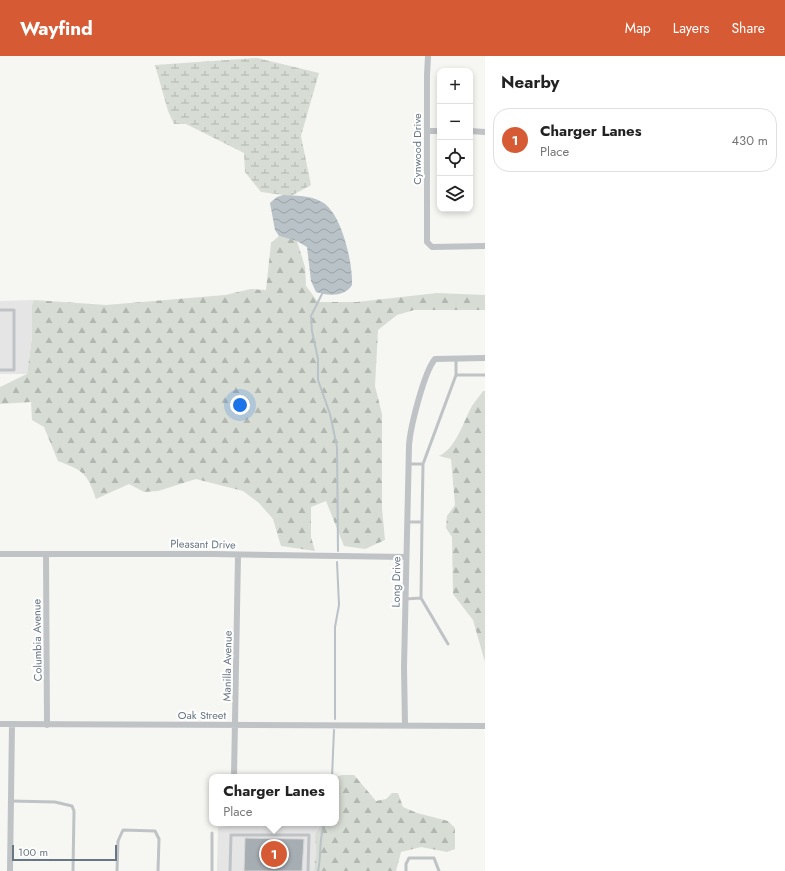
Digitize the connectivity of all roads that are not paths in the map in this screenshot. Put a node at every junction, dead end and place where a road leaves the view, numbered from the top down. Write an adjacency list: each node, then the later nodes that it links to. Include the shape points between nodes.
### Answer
1 (428, 56): 2 (street, Cynwood Drive)
2 (427, 131): 3 (street); 6 (street, Cynwood Drive, via 427,242 432,246)
3 (437, 131)
4 (473, 132): 5 (street)
5 (485, 132)
6 (485, 246)
7 (0, 310): 10 (lane, via 14,310 14,370)
8 (456, 358): 9 (street); 11 (lane); 13 (street, Long Drive, via 435,359 429,368 412,429)
9 (485, 358)
10 (0, 370)
11 (456, 375): 12 (lane); 14 (lane)
12 (485, 375)
13 (409, 464): 14 (lane); 15 (street, Long Drive)
14 (423, 464): 16 (lane)
15 (407, 522): 16 (lane); 20 (street, Long Drive)
16 (422, 522): 21 (lane)
17 (0, 554): 18 (street, Pleasant Drive)
18 (46, 554): 19 (street, Pleasant Drive); 27 (street, Columbia Avenue)
19 (238, 555): 20 (street, Pleasant Drive); 28 (street, Manilla Avenue)
20 (406, 557): 22 (street, Long Drive)
21 (421, 598): 22 (lane); 23 (lane)
22 (405, 599): 26 (street, Long Drive)
23 (448, 644)
24 (0, 724): 25 (street, Oak Street)
25 (12, 724): 27 (street, Oak Street); 31 (street)
26 (405, 724): 28 (street, Oak Street); 29 (street)
27 (47, 725): 28 (street, Oak Street)
28 (236, 725): 30 (street, Manilla Avenue)
29 (485, 726)
30 (234, 774)
31 (11, 801): 33 (street); 34 (lane, via 55,802 72,806)
32 (212, 832): 37 (lane)
33 (10, 871)
34 (73, 871)
35 (117, 871): 36 (lane, via 118,841 123,830 155,831 158,839)
36 (158, 871)
37 (212, 871)
38 (230, 871): 39 (lane, via 230,835 309,835)
39 (308, 871)
40 (406, 871): 41 (lane, via 409,858 424,857 434,858)
41 (439, 871)

